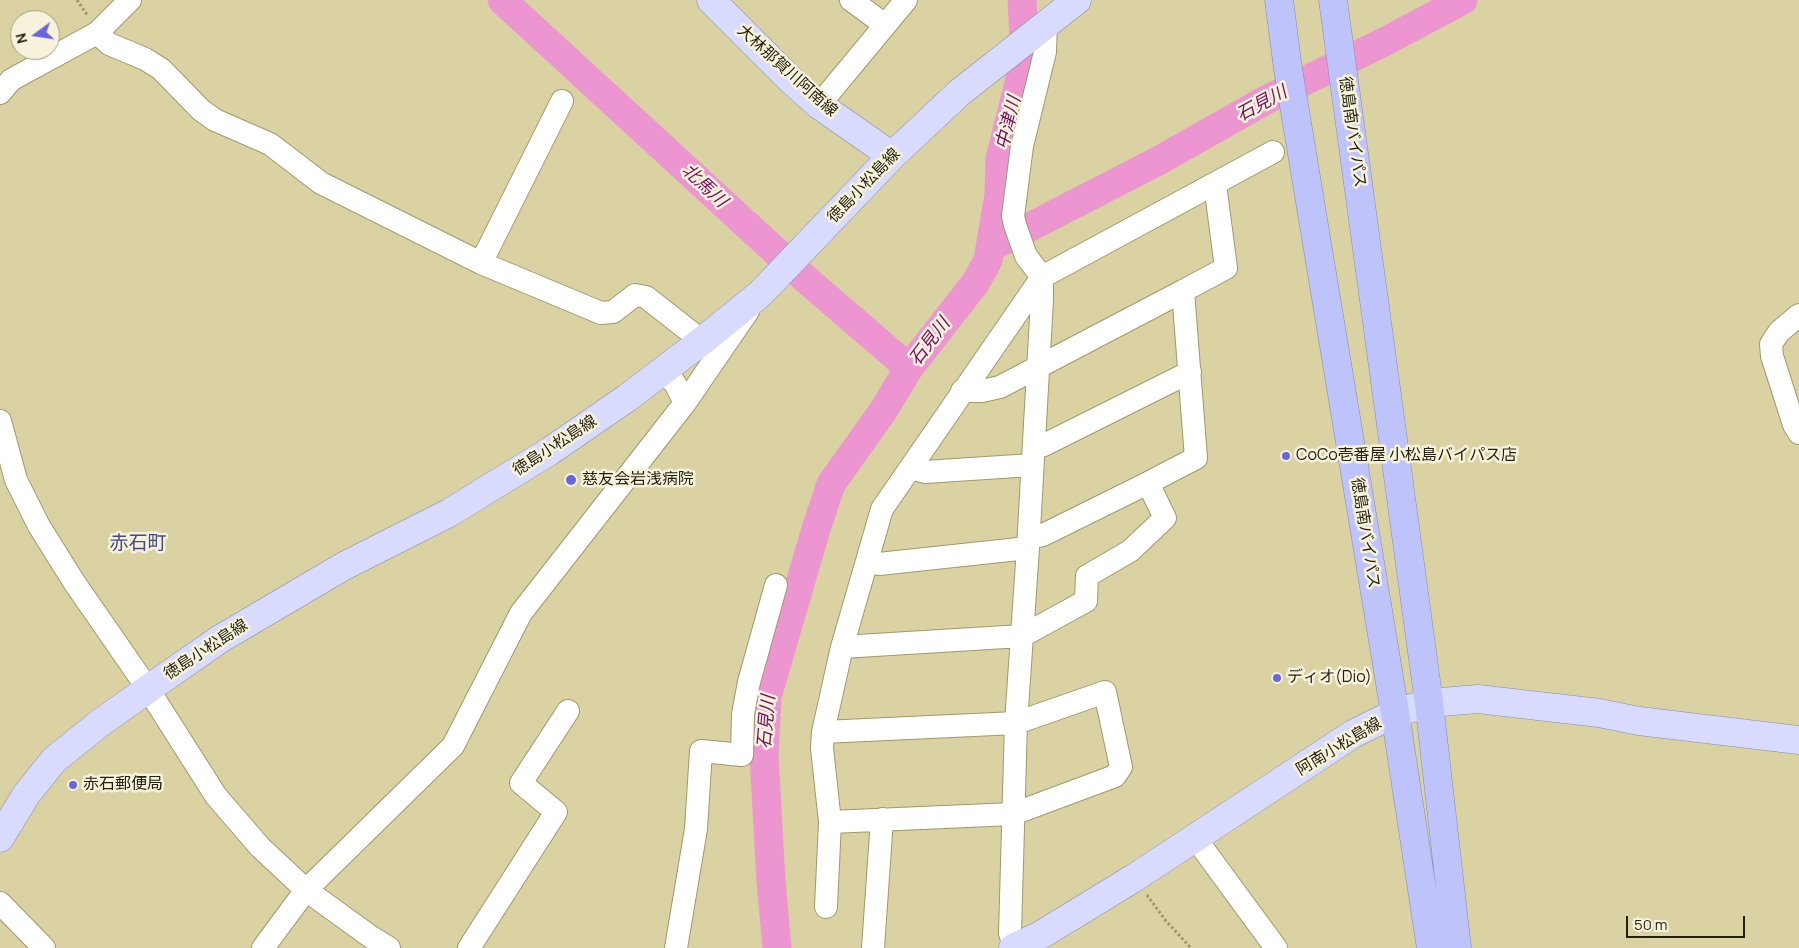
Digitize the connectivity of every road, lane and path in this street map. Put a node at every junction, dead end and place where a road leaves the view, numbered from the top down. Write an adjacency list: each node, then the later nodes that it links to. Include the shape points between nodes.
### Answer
1 (130, 0): 10 (street)
2 (711, 0): 13 (main road, 大林那賀川阿南線)
3 (851, 0): 8 (street)
4 (906, 0): 8 (street)
5 (1077, 0): 9 (main road, 徳島小松島線)
6 (1279, 0): 41 (highway, 徳島南バイパス)
7 (1334, 0): 39 (highway, 徳島南バイパス)
8 (885, 25): 13 (street)
9 (1039, 29): 15 (main road, 徳島小松島線, via 959,93); 18 (street, via 1045,52 1022,146 1013,216 1026,256)
10 (97, 33): 11 (street, via 11,80); 17 (street, via 109,44 161,69 215,120 270,144 321,183)
11 (0, 93)
12 (562, 101): 17 (street)
13 (819, 105): 15 (main road, 大林那賀川阿南線)
14 (1273, 152): 16 (street)
15 (892, 156): 20 (main road, 徳島小松島線)
16 (1214, 184): 18 (street); 19 (street, via 1226,268)
17 (482, 263): 22 (street, via 601,313 613,312 635,296 646,297)
18 (1042, 277): 23 (street); 26 (street)
19 (1183, 291): 23 (street); 24 (street)
20 (760, 294): 22 (main road, 徳島小松島線); 27 (street)
21 (1799, 315): 29 (street, via 1778,332 1771,344 1772,356)
22 (702, 341): 25 (main road, 徳島小松島線)
23 (1039, 366): 26 (street, via 1000,387); 30 (street)
24 (1190, 372): 30 (street, via 1044,444); 32 (street, via 1196,458)
25 (657, 375): 27 (street, via 672,379); 38 (main road, 徳島小松島線, via 550,451 449,513 344,566 220,639)
26 (962, 391): 31 (street)
27 (685, 403): 51 (street, via 521,613 453,746)
28 (0, 421): 38 (street, via 16,480 40,526 74,582)
29 (1799, 433)
30 (1033, 456): 31 (street, via 925,472); 33 (street)
31 (911, 468): 34 (street, via 882,509)
32 (1148, 483): 33 (street); 36 (street, via 1165,518 1130,551 1086,576 1086,601)
33 (1029, 543): 34 (street, via 879,564); 36 (street)
34 (867, 562): 37 (street)
35 (776, 584): 58 (street, via 749,682 743,714 742,755 701,751 696,829)
36 (1022, 636): 37 (street); 42 (street)
37 (842, 648): 43 (street)
38 (148, 689): 48 (main road, 徳島小松島線, via 54,760 26,795); 51 (street, via 216,796 260,846)
39 (1429, 703): 41 (main road, 阿南小松島線); 44 (main road, 阿南小松島線, via 1478,699); 64 (highway, 徳島南バイパス)
40 (568, 711): 57 (street, via 521,783 556,812)
41 (1395, 713): 49 (main road, 阿南小松島線, via 1353,734); 63 (highway, 徳島南バイパス)
42 (1016, 723): 43 (street); 45 (street); 45 (street, via 1105,692 1121,767 1115,776)
43 (823, 732): 47 (street)
44 (1799, 740)
45 (1013, 814): 46 (street); 60 (street, via 1010,934)
46 (882, 819): 47 (street); 59 (street)
47 (830, 822): 53 (street)
48 (0, 838)
49 (1196, 839): 50 (main road, 阿南小松島線); 62 (street)
50 (1134, 878): 60 (main road, 阿南小松島線); 61 (path)
51 (306, 890): 55 (street); 56 (street)
52 (0, 904): 54 (street)
53 (826, 907)
54 (44, 948)
55 (262, 948)
56 (389, 948)
57 (469, 948)
58 (676, 948)
59 (872, 948)
60 (1014, 948)
61 (1191, 948)
62 (1276, 948)
63 (1431, 948)
64 (1457, 948)

